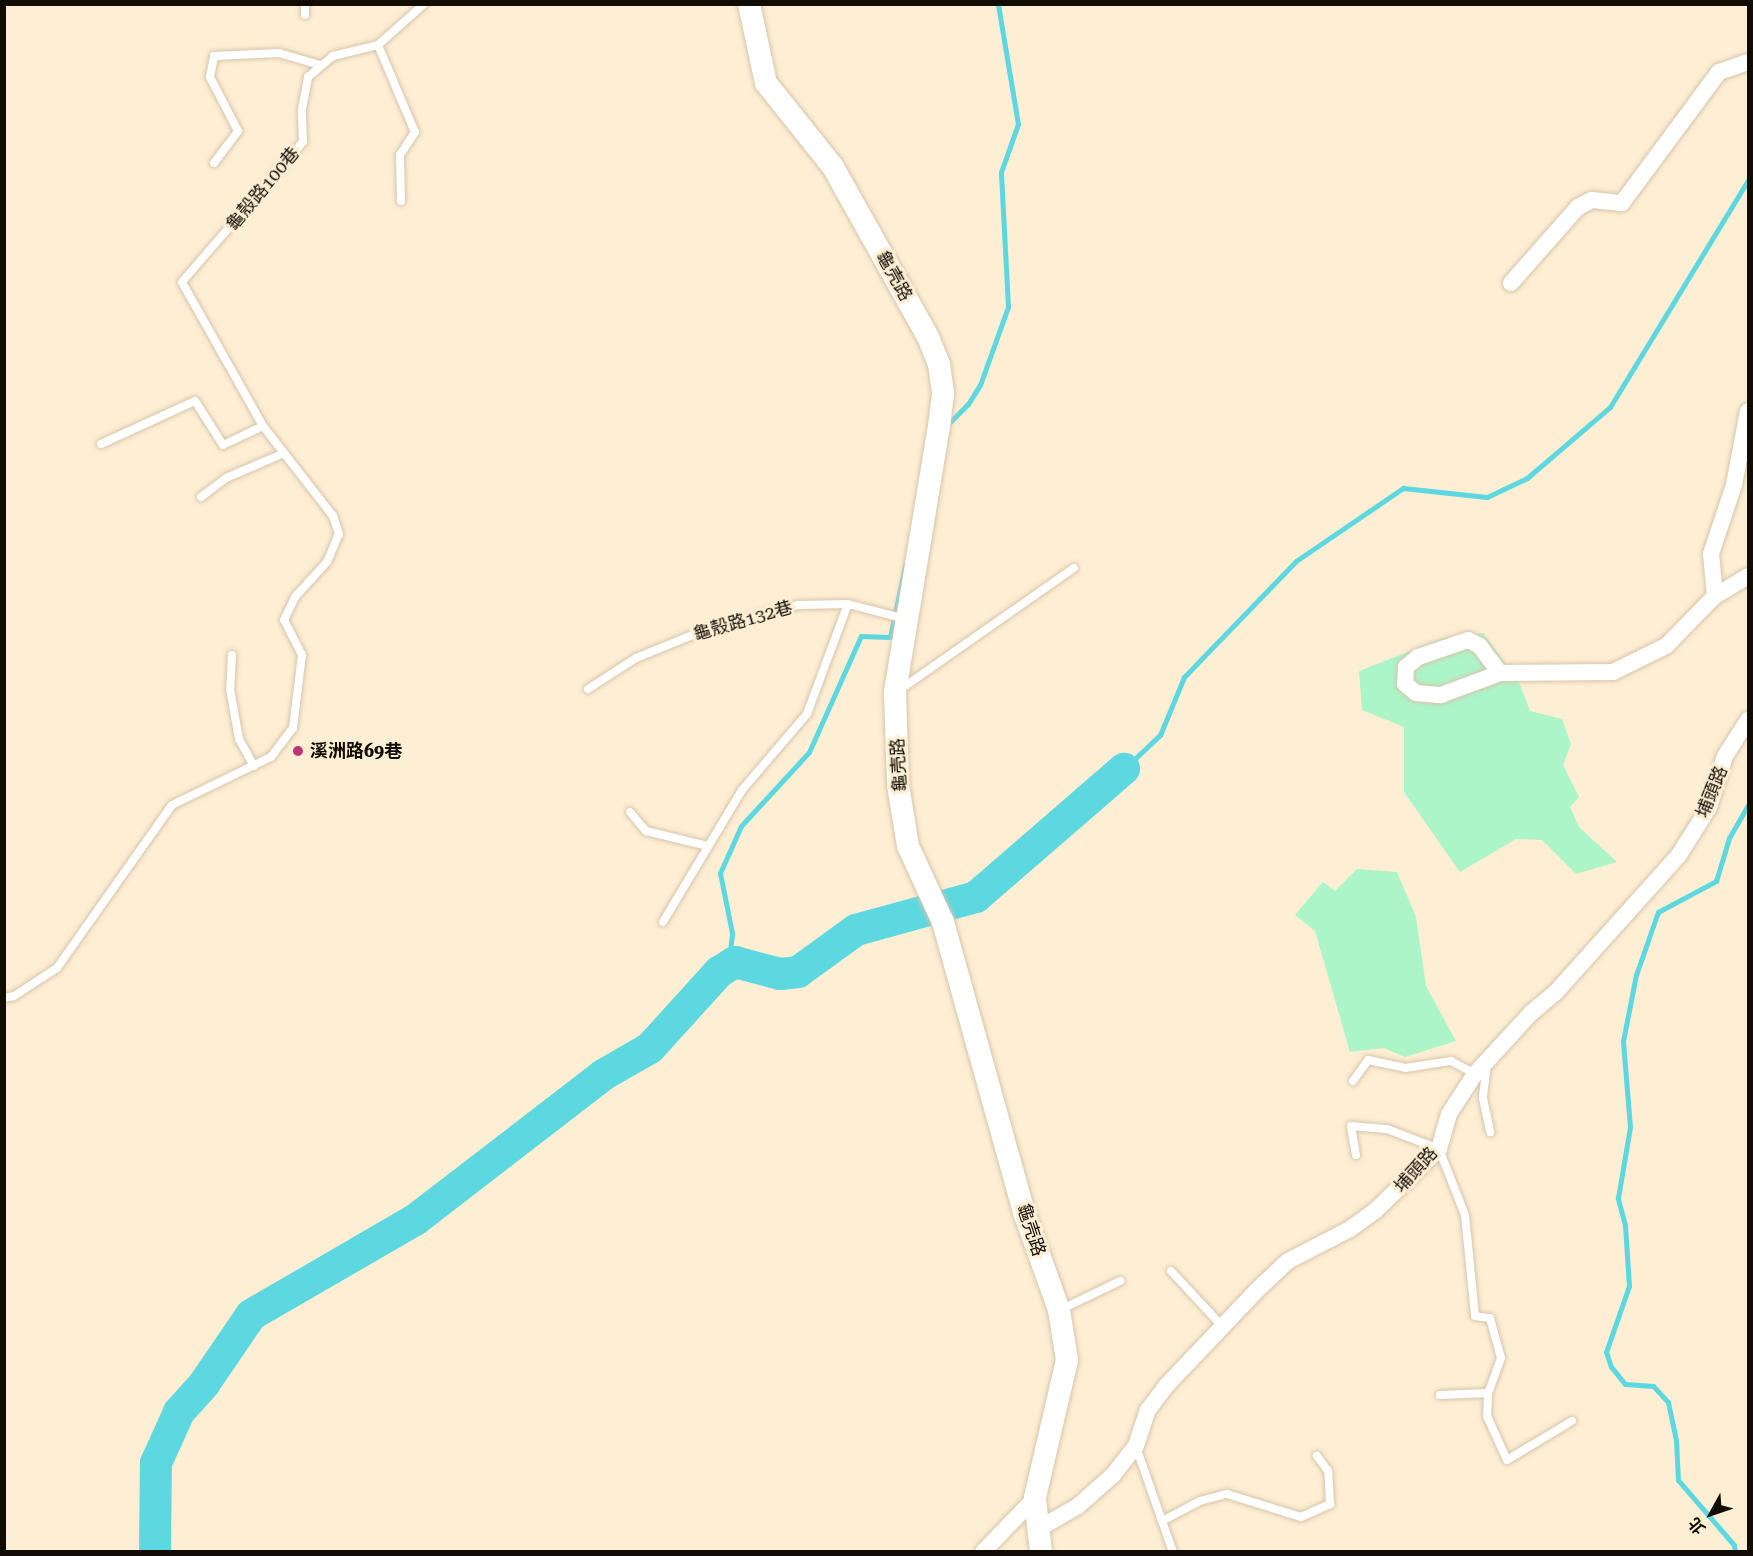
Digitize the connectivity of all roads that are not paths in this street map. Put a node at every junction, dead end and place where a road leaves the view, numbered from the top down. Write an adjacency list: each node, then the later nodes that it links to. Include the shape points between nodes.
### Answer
1 (305, 4): 4 (lane)
2 (424, 4): 5 (lane)
3 (749, 4): 20 (street, 龜壳路, via 766,83 833,167 928,337 939,364 944,394)
4 (305, 15)
5 (378, 45): 7 (lane, via 333,56); 9 (lane, via 415,132 400,155)
6 (1749, 62): 10 (street, via 1719,72 1622,203 1592,200 1578,207)
7 (320, 65): 8 (lane, via 279,53 214,56 210,77 238,131); 12 (lane, 龜殼路100巷, via 308,77 302,109 303,142 182,282)
8 (214, 163)
9 (401, 201)
10 (1512, 283)
11 (1749, 411): 18 (street, via 1734,485 1711,554)
12 (263, 426): 13 (lane, via 223,445 195,401); 14 (lane)
13 (101, 444)
14 (284, 453): 15 (lane, via 226,478); 26 (lane, via 333,516 339,534 327,562 295,597 284,620 302,655 293,728 271,757)
15 (201, 497)
16 (1074, 568): 24 (lane)
17 (1749, 576): 18 (street)
18 (1715, 596): 22 (street, via 1666,646 1613,672)
19 (848, 604): 20 (lane, 龜殼路132巷); 23 (lane, 龜殼路132巷, via 798,604 700,632 636,658); 28 (lane, via 807,714 742,790)
20 (909, 619): 24 (street, 龜壳路)
21 (232, 655): 26 (lane, via 230,689 239,739)
22 (1500, 673): 22 (street, via 1441,695 1416,693 1405,684 1406,667 1418,657 1468,640 1480,646)
23 (588, 689)
24 (896, 693): 38 (street, 龜壳路, via 898,785 908,846 943,922 1024,1215)
25 (1749, 720): 31 (street, 埔頭路, via 1725,756 1709,807 1679,855 1556,993 1531,1013)
26 (254, 766): 30 (lane, via 172,805 57,968 14,996)
27 (630, 812): 28 (lane, via 646,831)
28 (708, 846): 29 (lane)
29 (663, 922)
30 (4, 998)
31 (1481, 1068): 32 (lane, via 1451,1061 1405,1068 1368,1060); 33 (lane, via 1482,1098); 34 (street, 埔頭路, via 1449,1114)
32 (1353, 1081)
33 (1490, 1132)
34 (1439, 1149): 35 (lane, via 1387,1129 1351,1126); 39 (street, 埔頭路, via 1350,1229 1288,1261); 40 (lane, via 1465,1215 1475,1316 1490,1318 1501,1358)
35 (1356, 1155)
36 (1172, 1271): 39 (lane)
37 (1120, 1281): 38 (lane)
38 (1059, 1310): 45 (street, 龜壳路, via 1067,1360)
39 (1223, 1328): 43 (street, 埔頭路, via 1148,1410)
40 (1488, 1393): 41 (lane); 42 (lane, via 1487,1416 1507,1460)
41 (1440, 1395)
42 (1572, 1421)
43 (1136, 1446): 46 (lane); 47 (street, 埔頭路, via 1113,1475)
44 (1317, 1456): 46 (lane, via 1328,1471 1330,1504 1301,1517 1227,1494 1200,1501)
45 (1035, 1498): 47 (street, 龜壳路); 48 (street)
46 (1162, 1521): 49 (lane)
47 (1040, 1540)
48 (983, 1551)
49 (1173, 1551)

